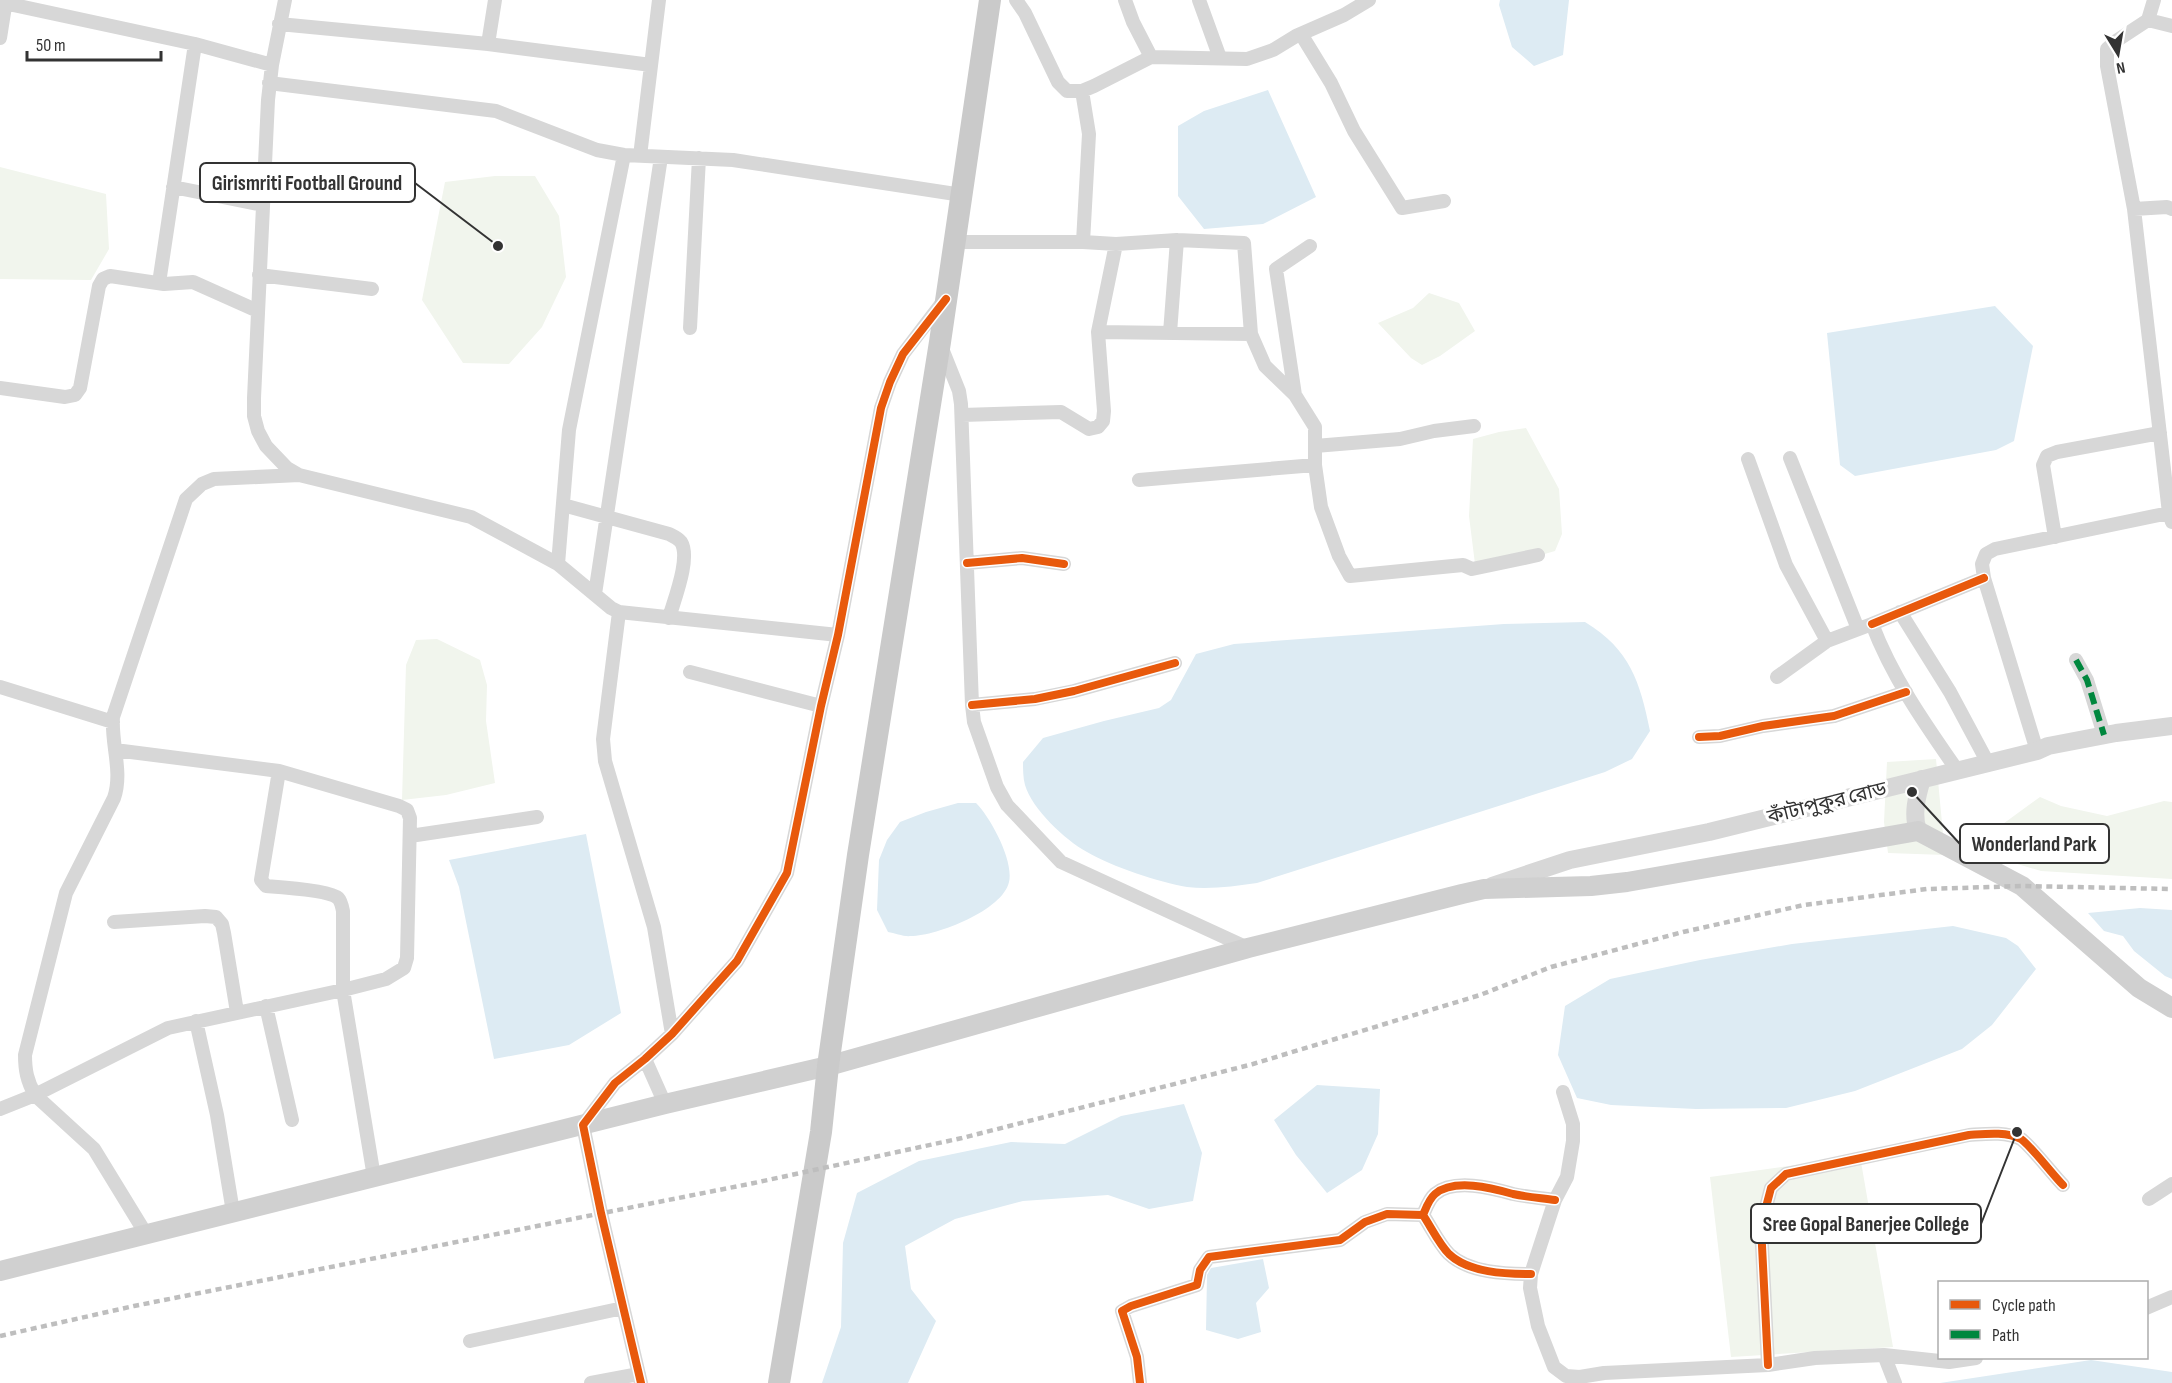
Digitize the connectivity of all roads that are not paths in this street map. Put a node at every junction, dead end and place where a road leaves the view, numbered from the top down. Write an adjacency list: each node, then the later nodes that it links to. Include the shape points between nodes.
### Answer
1 (285, 0): 12 (street)
2 (495, 0): 17 (street)
3 (659, 0): 21 (street)
4 (990, 0): 29 (main road)
5 (1016, 0): 23 (street, via 1058,82 1067,91)
6 (1125, 0): 18 (street)
7 (1199, 0): 19 (street)
8 (1370, 0): 14 (street)
9 (2154, 0): 11 (street)
10 (4, 1): 15 (street); 16 (street)
11 (2148, 20): 13 (street); 32 (street, via 2107,49)
12 (279, 24): 17 (street); 20 (street)
13 (2172, 26)
14 (1301, 34): 19 (street, via 1273,50 1247,58); 30 (street, via 1402,208)
15 (0, 38)
16 (195, 44): 20 (street); 28 (street)
17 (489, 44): 21 (street)
18 (1151, 57): 19 (street); 23 (street)
19 (1220, 58)
20 (272, 65): 22 (street)
21 (651, 65): 25 (street)
22 (269, 83): 24 (street, via 496,111 597,150); 31 (street)
23 (1082, 91): 36 (street, via 1089,134)
24 (624, 155): 25 (street); 61 (street, via 569,430)
25 (640, 156): 26 (street)
26 (661, 157): 27 (street); 62 (street)
27 (699, 159): 29 (street, via 733,160); 44 (street)
28 (173, 187): 31 (street); 40 (street)
29 (962, 195): 35 (main road)
30 (1444, 201)
31 (262, 205): 39 (street)
32 (2134, 209): 33 (street); 53 (street)
33 (2172, 209)
34 (1177, 240): 37 (street); 46 (street); 47 (street, via 1244,243)
35 (954, 242): 36 (street); 42 (main road)
36 (1083, 242): 37 (street)
37 (1116, 244): 45 (street)
38 (1310, 246): 50 (street, via 1276,269)
39 (260, 275): 41 (street); 43 (street)
40 (159, 283): 43 (street, via 193,282); 49 (street, via 120,276 103,279 80,388 75,395)
41 (372, 289)
42 (946, 299): 48 (main road); 76 (street, via 903,354 881,408)
43 (258, 311): 59 (street, via 254,416 274,457)
44 (690, 328)
45 (1098, 332): 46 (street); 51 (street, via 1104,421 1098,427 1089,429 1061,412)
46 (1170, 333): 47 (street)
47 (1251, 334): 50 (street, via 1265,366)
48 (940, 342): 51 (street, via 959,391); 109 (main road)
49 (0, 388)
50 (1294, 395): 54 (street, via 1315,426)
51 (962, 415): 66 (street)
52 (1474, 426): 54 (street, via 1400,439)
53 (2160, 433): 58 (street); 64 (street, via 2047,456 2043,465)
54 (1315, 446): 57 (street)
55 (1790, 458): 75 (street)
56 (1748, 459): 77 (street, via 1786,565)
57 (1315, 465): 60 (street); 65 (street, via 1321,507 1350,576 1463,565 1472,569)
58 (2168, 466): 63 (street)
59 (299, 475): 67 (street, via 471,518); 86 (street, via 214,479 186,499)
60 (1139, 480)
61 (563, 505): 62 (street); 67 (street)
62 (606, 517): 70 (street); 73 (street, via 679,539 684,561)
63 (2171, 518): 64 (street)
64 (2055, 537): 69 (street, via 1986,554 1982,564)
65 (1538, 555)
66 (967, 563): 68 (street, via 1022,558); 84 (street)
67 (558, 564): 70 (street)
68 (1064, 564)
69 (1984, 578): 72 (street); 91 (street)
70 (595, 594): 71 (street)
71 (620, 612): 73 (street); 107 (street, via 603,739 605,761 654,927)
72 (1900, 612): 74 (street); 92 (street)
73 (669, 618): 76 (street)
74 (1872, 624): 75 (street); 83 (street, via 1882,652)
75 (1858, 629): 77 (street)
76 (838, 635): 85 (street)
77 (1827, 641): 81 (street)
78 (2076, 660): 88 (street)
79 (1175, 663): 84 (street, via 1074,691)
80 (690, 672): 85 (street)
81 (1778, 677)
82 (0, 687): 86 (street)
83 (1906, 692): 89 (street, via 1834,716); 93 (street)
84 (972, 705): 101 (street, via 974,722 1007,805 1061,862)
85 (820, 706): 107 (street, via 787,873 737,961)
86 (113, 722): 90 (street)
87 (2172, 726): 88 (street, কাঁটাপুকুর রোড)
88 (2103, 735): 91 (street, কাঁটাপুকুর রোড)
89 (1699, 737)
90 (114, 750): 94 (street); 111 (street, via 118,787 66,893 25,1054 28,1084)
91 (2037, 751): 92 (street, কাঁটাপুকুর রোড)
92 (1988, 763): 93 (street, কাঁটাপুকুর রোড)
93 (1957, 770): 95 (street, কাঁটাপুকুর রোড)
94 (279, 771): 98 (street, via 399,806 407,810 410,818); 102 (street, via 261,880 266,886 324,893 340,900)
95 (1922, 778): 97 (street, via 1915,821); 99 (street, কাঁটাপুকুর রোড, via 1709,832 1570,860)
96 (537, 817): 98 (street)
97 (1918, 831): 99 (main road, via 1627,882); 104 (main road, via 2022,886 2139,988)
98 (410, 836): 102 (street, via 404,968 386,979)
99 (1484, 889): 101 (main road)
100 (114, 922): 105 (street, via 216,917 224,933)
101 (1248, 948): 109 (main road)
102 (343, 990): 103 (street); 116 (street)
103 (266, 1006): 105 (street); 114 (street)
104 (2172, 1008)
105 (237, 1012): 106 (street)
106 (196, 1021): 111 (street, via 158,1032); 121 (street)
107 (672, 1034): 108 (street)
108 (645, 1059): 112 (street); 115 (street, via 615,1083)
109 (828, 1066): 112 (main road); 137 (main road, via 821,1132)
110 (1563, 1092): 120 (street, via 1574,1124 1573,1141 1567,1177)
111 (35, 1095): 113 (street); 123 (street, via 94,1149)
112 (665, 1104): 115 (main road)
113 (0, 1109)
114 (292, 1120)
115 (583, 1125): 116 (main road); 128 (street)
116 (374, 1177): 121 (main road)
117 (2172, 1184): 119 (street)
118 (2063, 1185): 132 (street, via 2021,1140 1992,1134 1969,1135 1786,1174 1771,1188 1761,1226)
119 (2149, 1199)
120 (1556, 1200): 122 (street, via 1462,1185 1437,1192); 125 (street)
121 (233, 1212): 123 (main road)
122 (1423, 1215): 125 (street, via 1448,1253 1460,1262 1511,1274); 138 (street, via 1387,1214 1365,1222 1340,1240 1209,1257 1200,1270 1197,1285 1122,1311 1137,1357)
123 (146, 1234): 124 (main road)
124 (0, 1271)
125 (1531, 1274): 135 (street, via 1538,1326 1554,1367)
126 (2172, 1297): 127 (street)
127 (2148, 1307)
128 (623, 1308): 129 (street); 134 (street)
129 (470, 1341)
130 (1884, 1355): 131 (street, via 1949,1362); 132 (street); 139 (street)
131 (1969, 1359)
132 (1768, 1365): 133 (street)
133 (1603, 1378): 135 (street)
134 (640, 1379): 136 (street)
135 (1563, 1379)
136 (591, 1383)
137 (779, 1383)
138 (1140, 1383)
139 (1895, 1383)

